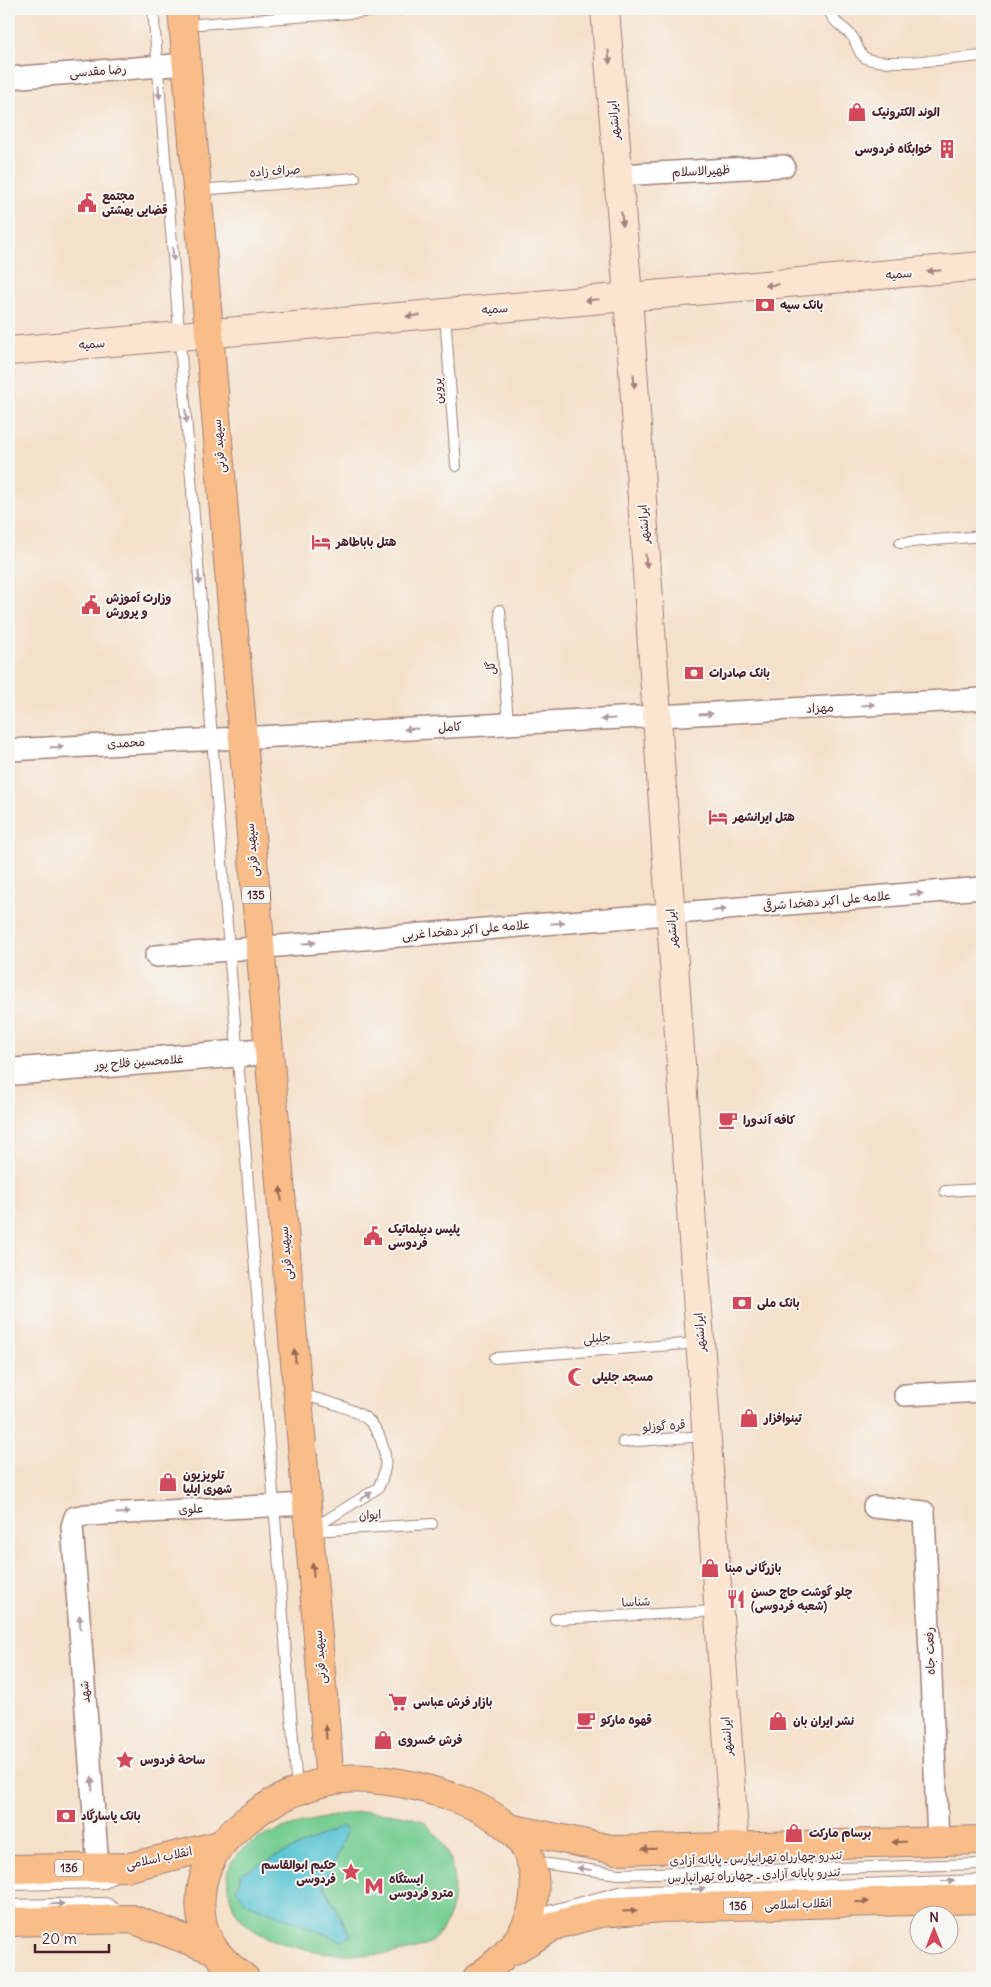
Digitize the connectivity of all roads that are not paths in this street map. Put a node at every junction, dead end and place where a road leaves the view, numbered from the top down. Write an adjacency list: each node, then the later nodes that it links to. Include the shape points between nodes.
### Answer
1 (153, 9): 8 (lane)
2 (406, 9): 5 (lane)
3 (606, 9): 11 (main road, ایرانشهر, one-way to 11)
4 (828, 9): 6 (lane, via 838,26 854,39 864,58 890,62)
5 (183, 17): 7 (main road, سپهبد قرنی / 135)
6 (982, 56)
7 (187, 64): 8 (street, رضا مقدسی); 13 (main road, سپهبد قرنی / 135)
8 (157, 66): 9 (street, رضا مقدسی); 18 (lane, one-way to 18)
9 (9, 78)
10 (784, 166): 11 (street, ظهیرالاسلام)
11 (619, 175): 15 (main road, ایرانشهر, one-way to 15)
12 (355, 178): 13 (lane, صراف زاده)
13 (197, 190): 17 (main road, سپهبد قرنی / 135)
14 (982, 266): 15 (main road, سمیه, one-way to 15)
15 (628, 297): 16 (main road, سمیه, one-way to 16); 25 (main road, ایرانشهر, one-way to 25)
16 (445, 313): 17 (main road, سمیه, one-way to 17); 20 (lane, پروین)
17 (209, 334): 18 (main road, سمیه); 27 (main road, سپهبد قرنی / 135)
18 (179, 336): 19 (main road, سمیه); 28 (lane, one-way to 28)
19 (9, 351)
20 (456, 466)
21 (982, 536): 22 (lane)
22 (900, 543)
23 (500, 610): 26 (lane, گل)
24 (982, 699): 25 (street, مهزاد, one-way to 24)
25 (657, 716): 26 (street, کامل, one-way to 26); 31 (main road, ایرانشهر)
26 (508, 724): 27 (street, کامل, one-way to 27)
27 (243, 738): 28 (street, محمدی); 32 (main road, سپهبد قرنی / 135)
28 (212, 739): 29 (street, محمدی, one-way to 28); 33 (lane)
29 (9, 750)
30 (982, 888): 31 (street, علامه علی اکبر دهخدا شرقی, one-way to 30)
31 (671, 914): 32 (street, علامه علی اکبر دهخدا غربی, one-way to 31); 40 (main road, ایرانشهر)
32 (260, 946): 33 (street, علامه علی اکبر دهخدا غربی); 35 (main road, سپهبد قرنی / 135)
33 (229, 950): 34 (street, علامه علی اکبر دهخدا غربی); 36 (lane)
34 (156, 956)
35 (269, 1051): 36 (street, غلامحسین فلاح‌ پور); 43 (main road, سپهبد قرنی / 135, one-way to 35)
36 (237, 1054): 37 (street, غلامحسین فلاح‌ پور); 48 (lane)
37 (9, 1072)
38 (982, 1189): 39 (lane)
39 (945, 1191)
40 (700, 1343): 41 (lane, جلیلی); 45 (main road, ایرانشهر)
41 (495, 1358)
42 (982, 1391): 44 (street)
43 (298, 1394): 47 (main road, سپهبد قرنی / 135); 52 (lane, one-way to 43, via 378,1488 384,1477 386,1455 380,1436 370,1421 344,1407)
44 (905, 1395)
45 (707, 1436): 46 (lane, قره گوزلو); 53 (main road, ایرانشهر)
46 (623, 1442)
47 (307, 1504): 48 (street, علوی); 52 (main road, سپهبد قرنی / 135)
48 (273, 1505): 50 (street, علوی, one-way to 48); 56 (lane)
49 (874, 1507): 59 (street, رفعت جاه, via 924,1512)
50 (75, 1517): 65 (street, شهد, one-way to 50, via 72,1526)
51 (432, 1524): 52 (lane, ایوان)
52 (310, 1531): 55 (main road, سپهبد قرنی / 135, one-way to 52)
53 (719, 1611): 54 (lane, شناسا); 61 (main road, ایرانشهر)
54 (555, 1619)
55 (330, 1781): 56 (main road); 57 (main road, via 367,1779 425,1788 478,1808)
56 (297, 1792): 60 (main road, via 261,1810)
57 (509, 1828): 61 (main road, one-way to 57, via 616,1850); 62 (main road, via 524,1844)
58 (982, 1840): 59 (main road)
59 (938, 1841): 61 (main road, one-way to 61)
60 (220, 1845): 64 (main road, انقلاب اسلامی / 136); 74 (main road, via 204,1872 200,1895 202,1922)
61 (735, 1847)
62 (532, 1862): 63 (lane, تندرو چهارراه تهرانپارس ـ پایانه آزادی, one-way to 62, via 618,1874); 71 (main road, via 535,1885)
63 (982, 1864)
64 (129, 1866): 65 (main road, انقلاب اسلامی / 136); 68 (lane, via 105,1883)
65 (98, 1867): 66 (main road, انقلاب اسلامی / 136)
66 (9, 1870)
67 (982, 1880): 71 (lane, تندرو پایانه آزادی ـ چهارراه تهرانپارس, one-way to 67, via 619,1892)
68 (9, 1885)
69 (982, 1899): 75 (main road, انقلاب اسلامی / 136, one-way to 69, via 556,1925 600,1913)
70 (9, 1905): 72 (lane, one-way to 72, via 106,1903)
71 (530, 1916): 75 (main road, via 519,1939)
72 (132, 1919): 73 (main road); 74 (main road)
73 (9, 1922)
74 (214, 1950): 76 (main road)
75 (504, 1956): 77 (main road)
76 (245, 1978)
77 (476, 1978)

